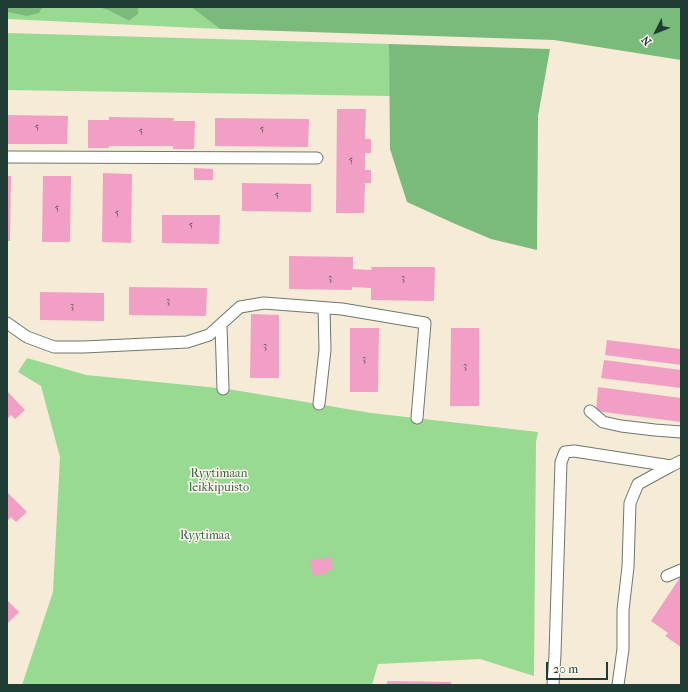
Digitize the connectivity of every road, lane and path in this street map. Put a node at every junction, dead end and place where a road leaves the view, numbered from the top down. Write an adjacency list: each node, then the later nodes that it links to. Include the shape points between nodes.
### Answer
1 (7, 156): 2 (lane)
2 (317, 158)
3 (324, 308): 5 (lane, via 264,303 240,307); 7 (lane, via 325,350); 9 (lane, via 425,323)
4 (7, 323): 5 (lane, via 27,337 54,347 187,342 209,335)
5 (221, 325): 6 (lane)
6 (223, 389)
7 (319, 404)
8 (590, 411): 10 (lane, via 603,422)
9 (417, 418)
10 (681, 432)
11 (676, 464): 14 (lane, via 565,452 561,462); 15 (lane, via 638,484 630,503 623,649)
12 (681, 570): 13 (lane)
13 (667, 576)
14 (553, 685)
15 (618, 685)

